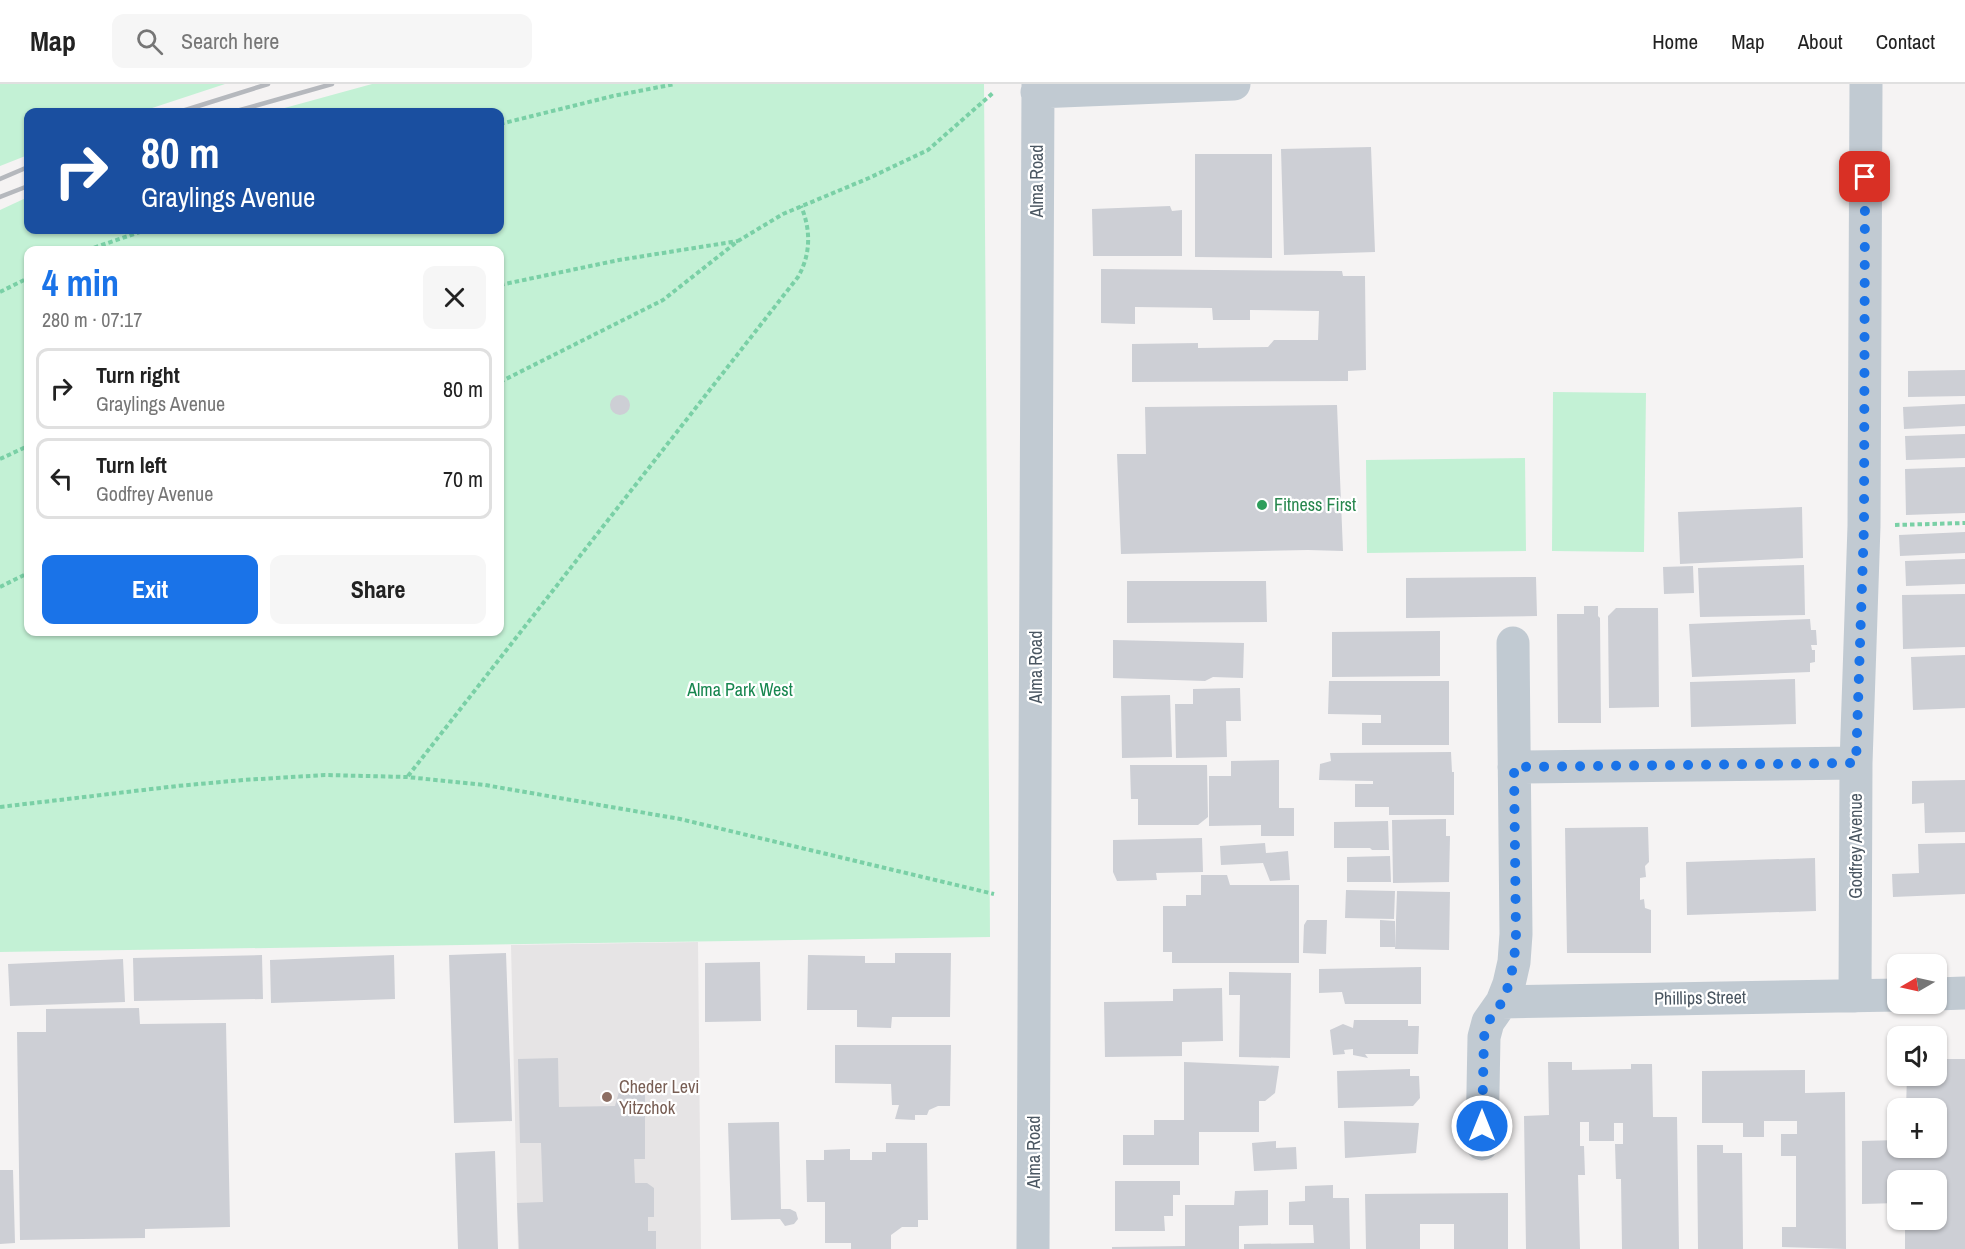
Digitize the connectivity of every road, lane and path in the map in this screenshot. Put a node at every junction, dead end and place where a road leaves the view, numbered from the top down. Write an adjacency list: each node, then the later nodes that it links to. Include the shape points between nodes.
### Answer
1 (675, 84): 6 (path)
2 (1234, 84): 4 (street)
3 (1866, 84): 18 (street, Godfrey Avenue)
4 (1038, 88): 33 (street, Alma Road)
5 (994, 92): 7 (path, via 928,150)
6 (504, 123)
7 (801, 206): 9 (path); 24 (path, via 809,238 805,265 798,277)
8 (134, 234): 10 (path)
9 (738, 241): 12 (path); 14 (path, via 663,300)
10 (99, 246)
11 (24, 280): 13 (path)
12 (504, 284)
13 (0, 292)
14 (504, 380)
15 (24, 448): 16 (path)
16 (0, 459)
17 (1965, 524): 18 (path)
18 (1864, 526): 22 (street, Godfrey Avenue)
19 (24, 575): 20 (path)
20 (0, 587)
21 (1513, 644): 23 (street)
22 (1856, 763): 23 (street); 30 (street, Godfrey Avenue)
23 (1514, 767): 31 (street, via 1516,934 1512,973)
24 (407, 777): 25 (path, via 325,775 243,780); 26 (path, via 484,785 680,819)
25 (0, 807)
26 (994, 894)
27 (1965, 993): 28 (street)
28 (1947, 994)
29 (1887, 995): 30 (street, Phillips Street)
30 (1856, 996): 31 (street, Phillips Street)
31 (1502, 1002): 32 (street, via 1488,1022 1484,1037)
32 (1482, 1144)
33 (1033, 1249)

